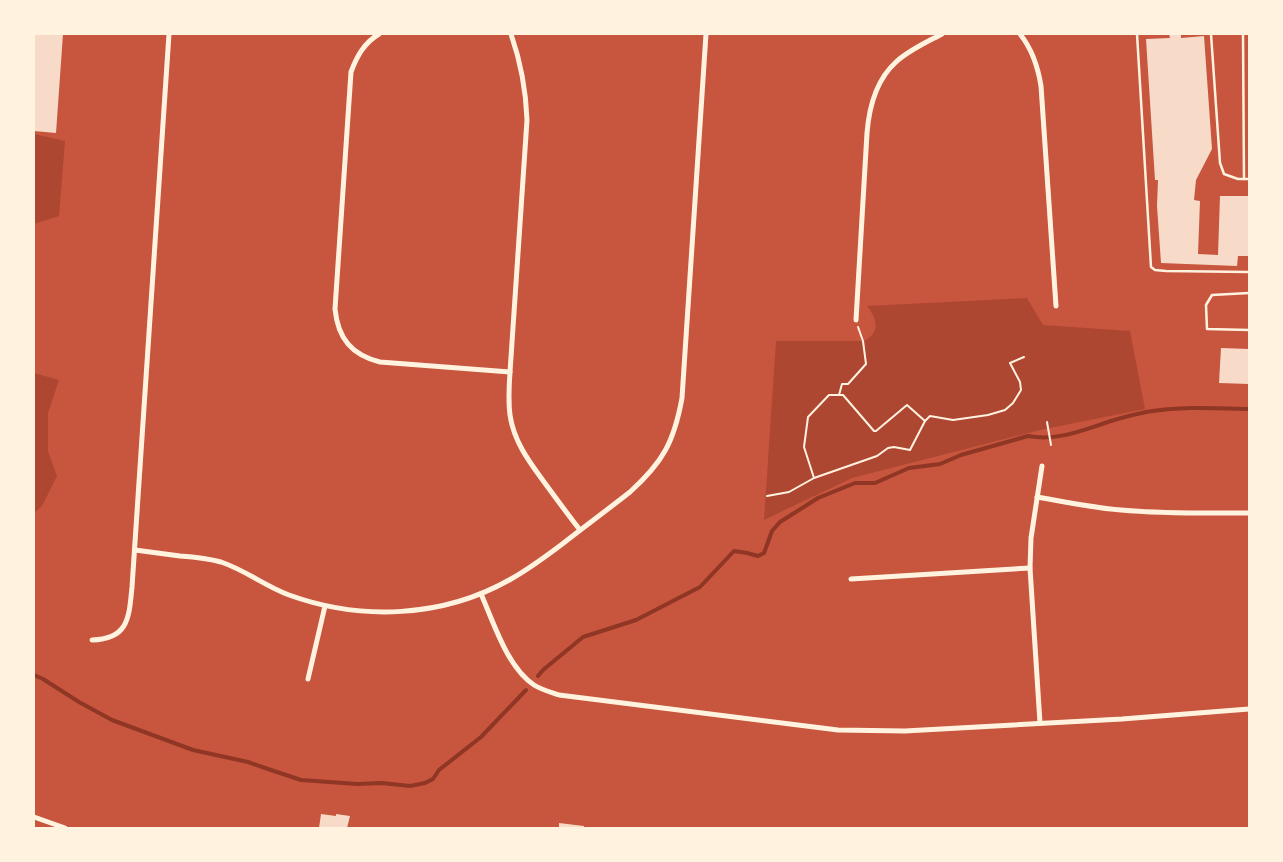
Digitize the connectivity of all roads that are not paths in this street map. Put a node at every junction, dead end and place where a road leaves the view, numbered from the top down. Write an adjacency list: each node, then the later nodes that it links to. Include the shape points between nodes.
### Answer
1 (169, 34): 22 (street)
2 (379, 34): 17 (street, via 362,48 351,72 335,309 341,333 357,353 367,359)
3 (511, 34): 17 (street, via 523,76 527,120)
4 (706, 34): 21 (street, via 682,398 678,417 665,453 644,480)
5 (942, 34): 15 (street, via 894,63 872,103 867,133)
6 (1020, 34): 14 (street, via 1033,56 1041,86)
7 (1137, 34): 12 (lane, via 1151,266 1155,270 1166,271)
8 (1211, 34): 10 (lane, via 1220,163 1224,174)
9 (1243, 34): 10 (lane)
10 (1244, 179): 11 (lane)
11 (1249, 179)
12 (1249, 272)
13 (1249, 293): 16 (lane, via 1212,295 1206,305 1207,329)
14 (1056, 306)
15 (856, 320)
16 (1249, 330)
17 (510, 372): 21 (street, via 510,414 518,443)
18 (1042, 466): 19 (street)
19 (1037, 497): 20 (street, via 1158,513); 23 (street)
20 (1249, 513)
21 (580, 530): 25 (street, via 528,569)
22 (135, 550): 26 (street, via 221,562 288,595); 27 (street, via 130,615 119,632)
23 (1030, 568): 24 (street); 30 (street)
24 (851, 579)
25 (482, 594): 26 (street, via 432,608 397,612); 30 (street, via 515,667 534,685 559,695 838,730 904,731)
26 (325, 606): 28 (street)
27 (92, 640)
28 (308, 679)
29 (1249, 709): 30 (street)
30 (1040, 723)
31 (34, 817): 32 (street)
32 (65, 828)

